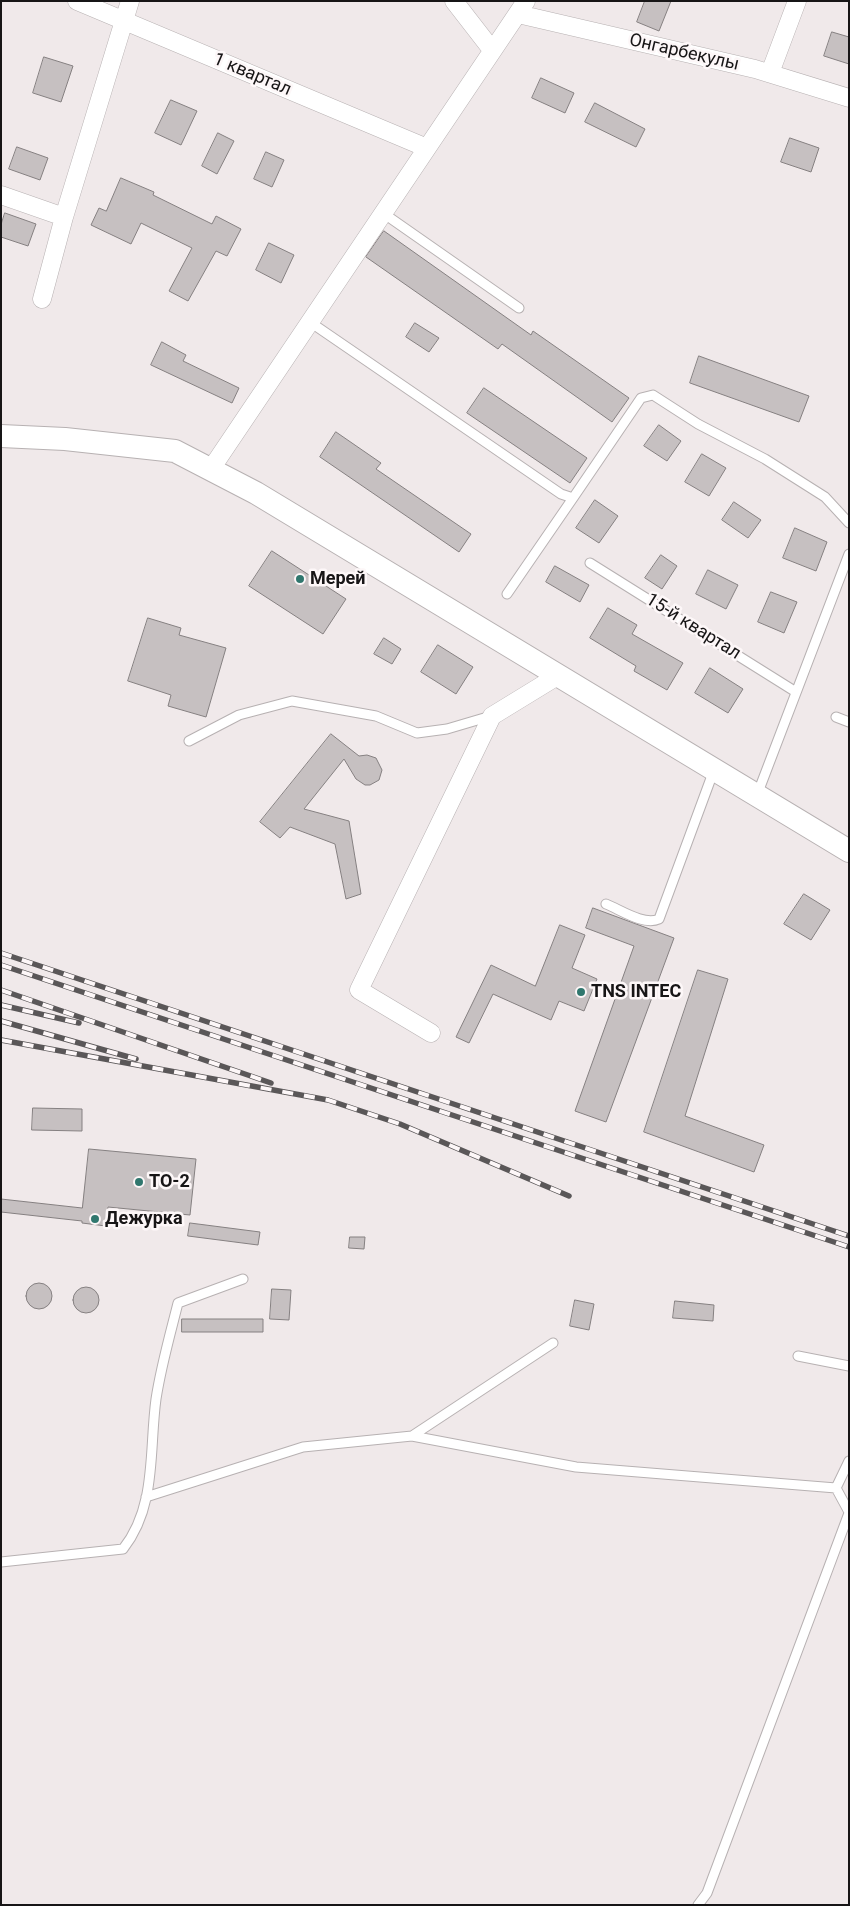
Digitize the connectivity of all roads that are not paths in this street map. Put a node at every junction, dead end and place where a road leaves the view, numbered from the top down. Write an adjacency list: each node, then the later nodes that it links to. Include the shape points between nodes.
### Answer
1 (77, 1): 6 (street, 1 квартал)
2 (130, 1): 6 (street)
3 (454, 1): 7 (street)
4 (797, 1): 8 (street)
5 (522, 8): 7 (street); 8 (street, Онгарбекулы)
6 (124, 21): 10 (street, 1 квартал); 13 (street)
7 (492, 50): 10 (street)
8 (770, 73): 9 (street, Онгарбекулы)
9 (849, 98)
10 (427, 148): 12 (street)
11 (1, 195): 13 (street)
12 (383, 213): 15 (lane); 16 (street)
13 (64, 217): 14 (street)
14 (42, 299)
15 (519, 308)
16 (310, 322): 18 (street); 19 (lane, via 561,494)
17 (1, 436): 18 (street, via 175,451)
18 (211, 469): 24 (street)
19 (573, 498): 20 (lane, via 641,398 653,395 825,497); 23 (lane)
20 (849, 523)
21 (849, 554): 25 (lane)
22 (590, 563): 25 (lane, 15-й квартал)
23 (506, 594)
24 (559, 676): 26 (street); 30 (street)
25 (796, 692): 31 (lane)
26 (492, 716): 29 (lane, via 447,729 417,733 376,716 292,701 239,715); 34 (street, via 359,990)
27 (836, 717): 28 (lane)
28 (849, 722)
29 (189, 741)
30 (714, 770): 31 (street); 33 (lane, via 659,919 653,922 644,920)
31 (757, 795): 32 (street)
32 (849, 851)
33 (606, 904)
34 (431, 1033)
35 (243, 1279): 42 (lane, via 178,1303 160,1368)
36 (553, 1343): 39 (lane)
37 (798, 1356): 38 (lane)
38 (849, 1366)
39 (412, 1436): 41 (lane, via 576,1467); 42 (lane, via 304,1447)
40 (849, 1461): 41 (lane)
41 (836, 1488): 43 (lane)
42 (146, 1497): 44 (lane, via 136,1532 123,1549)
43 (849, 1513): 45 (lane, via 707,1893)
44 (1, 1562)
45 (698, 1905)

